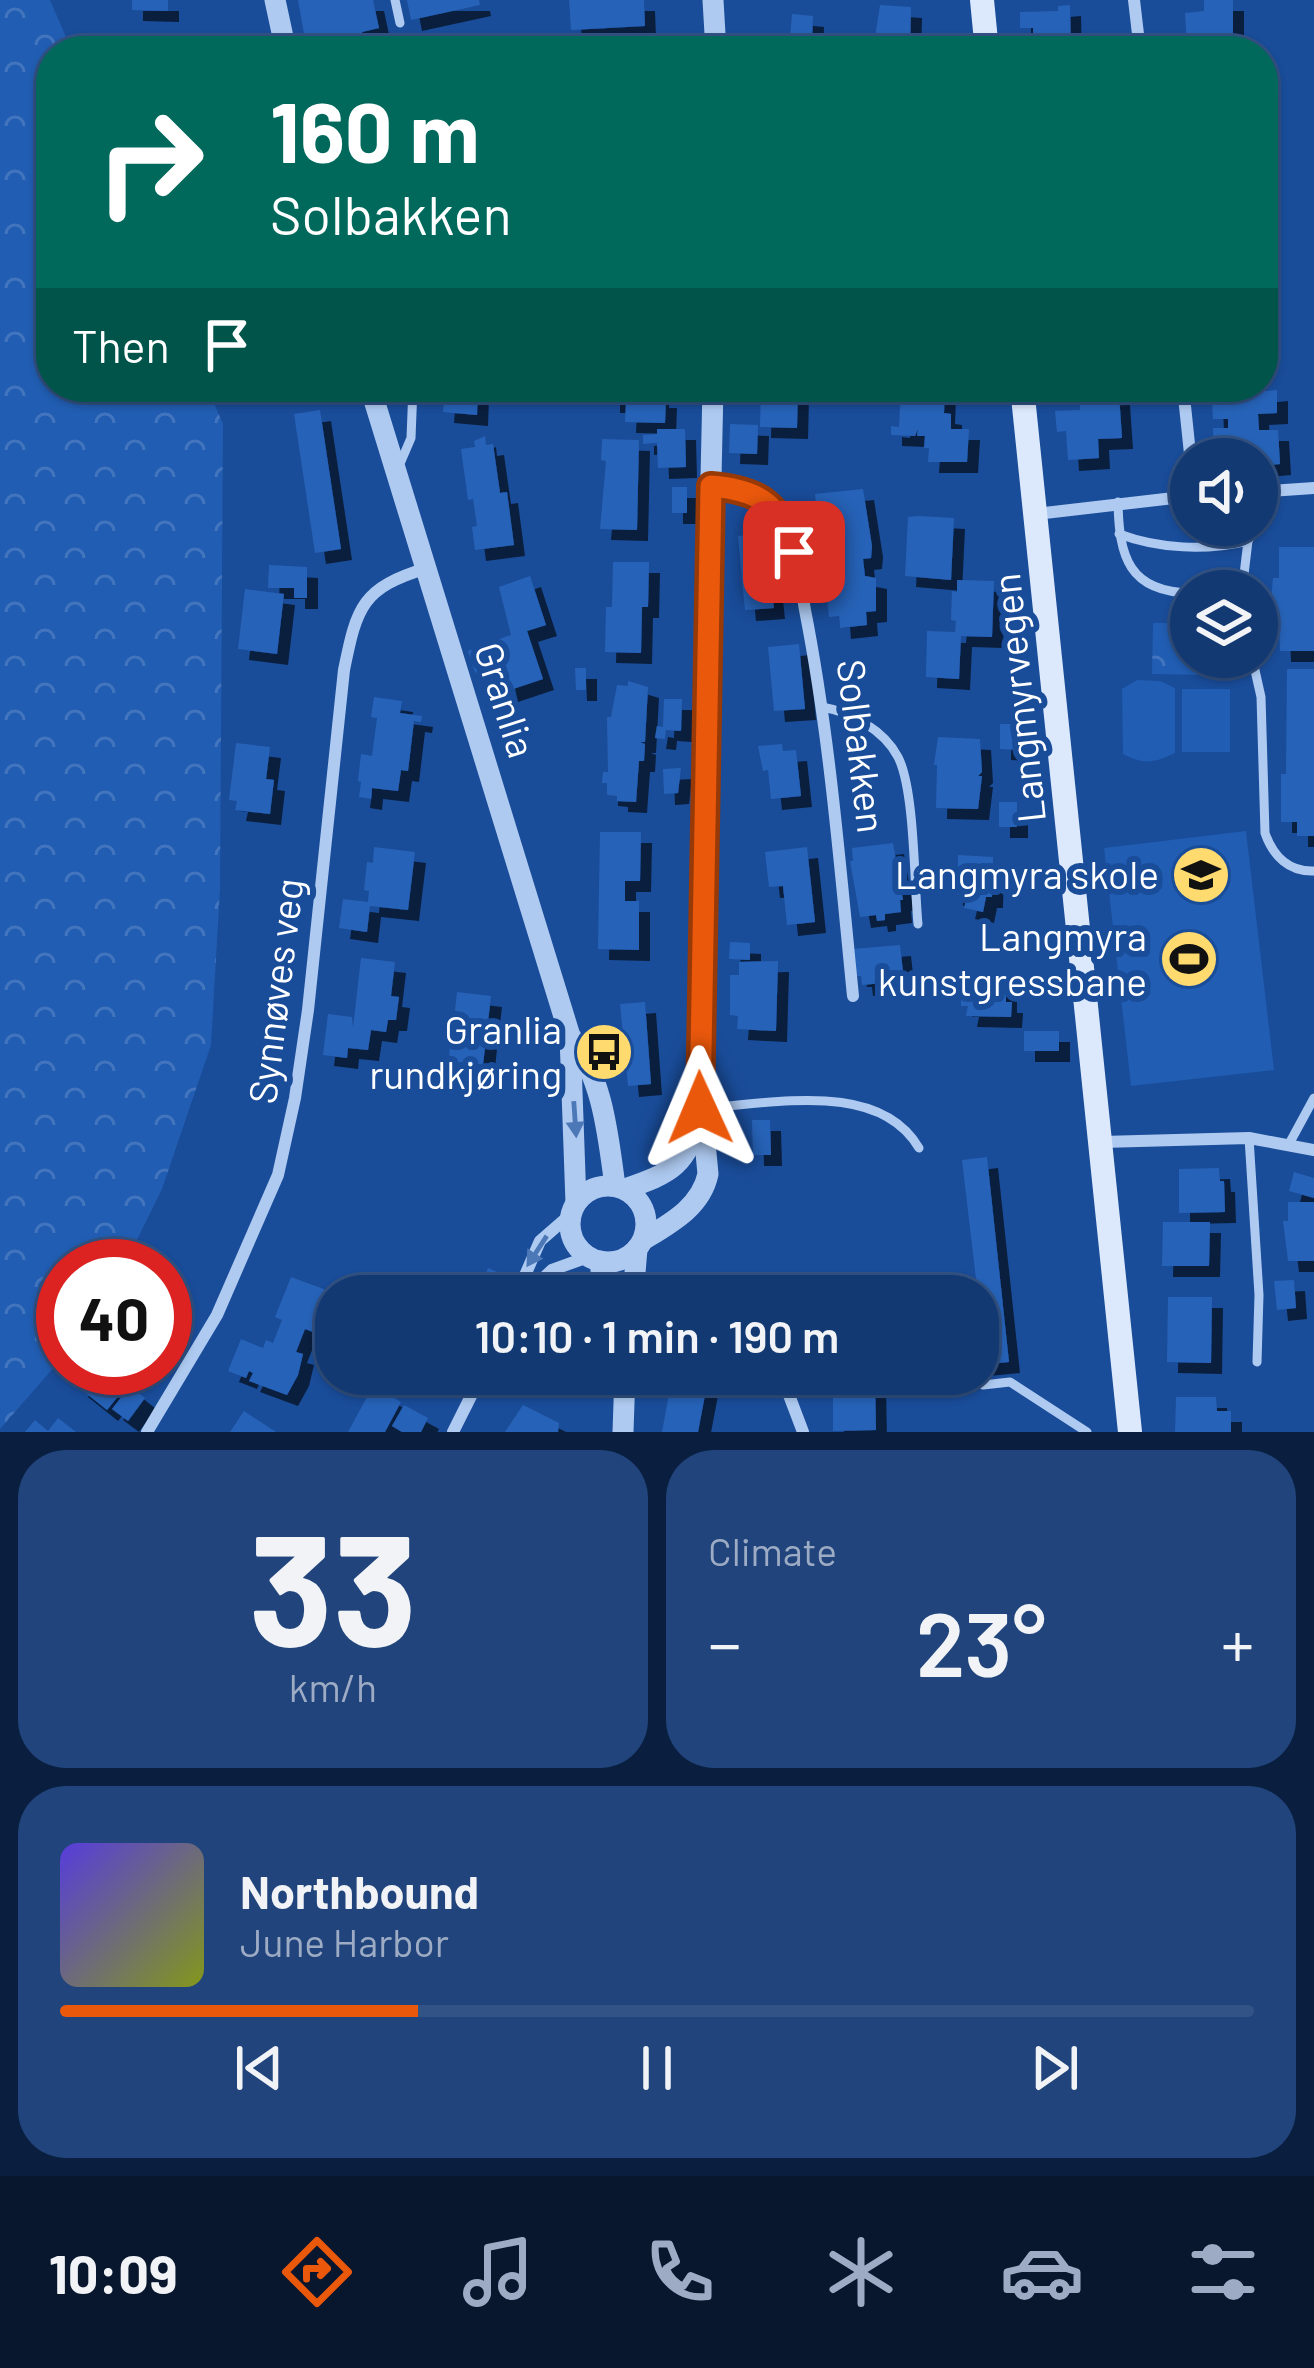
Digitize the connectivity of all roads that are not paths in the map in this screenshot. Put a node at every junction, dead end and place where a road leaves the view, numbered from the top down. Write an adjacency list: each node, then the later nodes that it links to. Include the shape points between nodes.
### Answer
1 (274, 0): 7 (street)
2 (395, 0): 6 (lane)
3 (713, 0): 8 (street)
4 (982, 0): 9 (main road)
5 (1135, 0): 10 (street)
6 (400, 22)
7 (282, 36)
8 (715, 36)
9 (986, 36)
10 (1139, 36)
11 (375, 402): 17 (street, Granlia)
12 (412, 402): 17 (lane, via 411,438)
13 (713, 402): 18 (street)
14 (1024, 402): 23 (main road, Langmyrvegen)
15 (1185, 402): 16 (street)
16 (1188, 438)
17 (396, 471): 28 (street, Granlia)
18 (711, 486): 31 (street, Solbakken, via 741,488 785,523); 37 (street)
19 (1314, 488): 20 (street)
20 (1278, 491)
21 (1170, 498): 22 (street)
22 (1118, 502): 23 (street); 24 (lane)
23 (1036, 514): 39 (main road, Langmyrvegen)
24 (1119, 534): 25 (lane); 29 (lane, via 1144,584)
25 (1170, 545)
26 (1197, 546): 27 (lane)
27 (1227, 546)
28 (427, 568): 35 (street, Granlia); 56 (street, Synnøves veg, via 378,586 356,623 278,1175 217,1316)
29 (1170, 593)
30 (1257, 678): 32 (lane, via 1270,850 1289,866)
31 (823, 707): 33 (lane, via 858,719 896,752); 34 (street, Solbakken)
32 (1314, 871)
33 (918, 924)
34 (854, 996)
35 (570, 1036): 43 (street, Granlia, via 587,1058); 44 (street, Granlia, one-way to 44)
36 (1314, 1099): 40 (lane)
37 (700, 1108): 41 (lane, via 868,1107 899,1121); 43 (street, via 694,1139 674,1168); 45 (street, via 709,1154 705,1189)
38 (1249, 1138): 39 (street); 40 (street); 51 (lane)
39 (1102, 1142): 61 (main road, Langmyrvegen)
40 (1289, 1144): 42 (street)
41 (919, 1148)
42 (1314, 1150)
43 (620, 1188): 44 (street, via 593,1189); 45 (street, Granlia, via 644,1210)
44 (574, 1209): 46 (street, Granlia, via 573,1238); 47 (street, one-way to 47, via 540,1241)
45 (640, 1245): 46 (street, via 614,1262); 50 (street, Granlia)
46 (594, 1259): 48 (street); 49 (street, Granlia)
47 (528, 1275)
48 (545, 1275)
49 (598, 1275)
50 (636, 1275)
51 (1257, 1362)
52 (999, 1383): 60 (lane, via 1010,1382)
53 (472, 1395): 57 (street)
54 (622, 1395): 58 (street)
55 (789, 1395): 59 (street)
56 (147, 1432)
57 (453, 1432)
58 (623, 1432)
59 (803, 1432)
60 (1087, 1432)
61 (1130, 1432)

